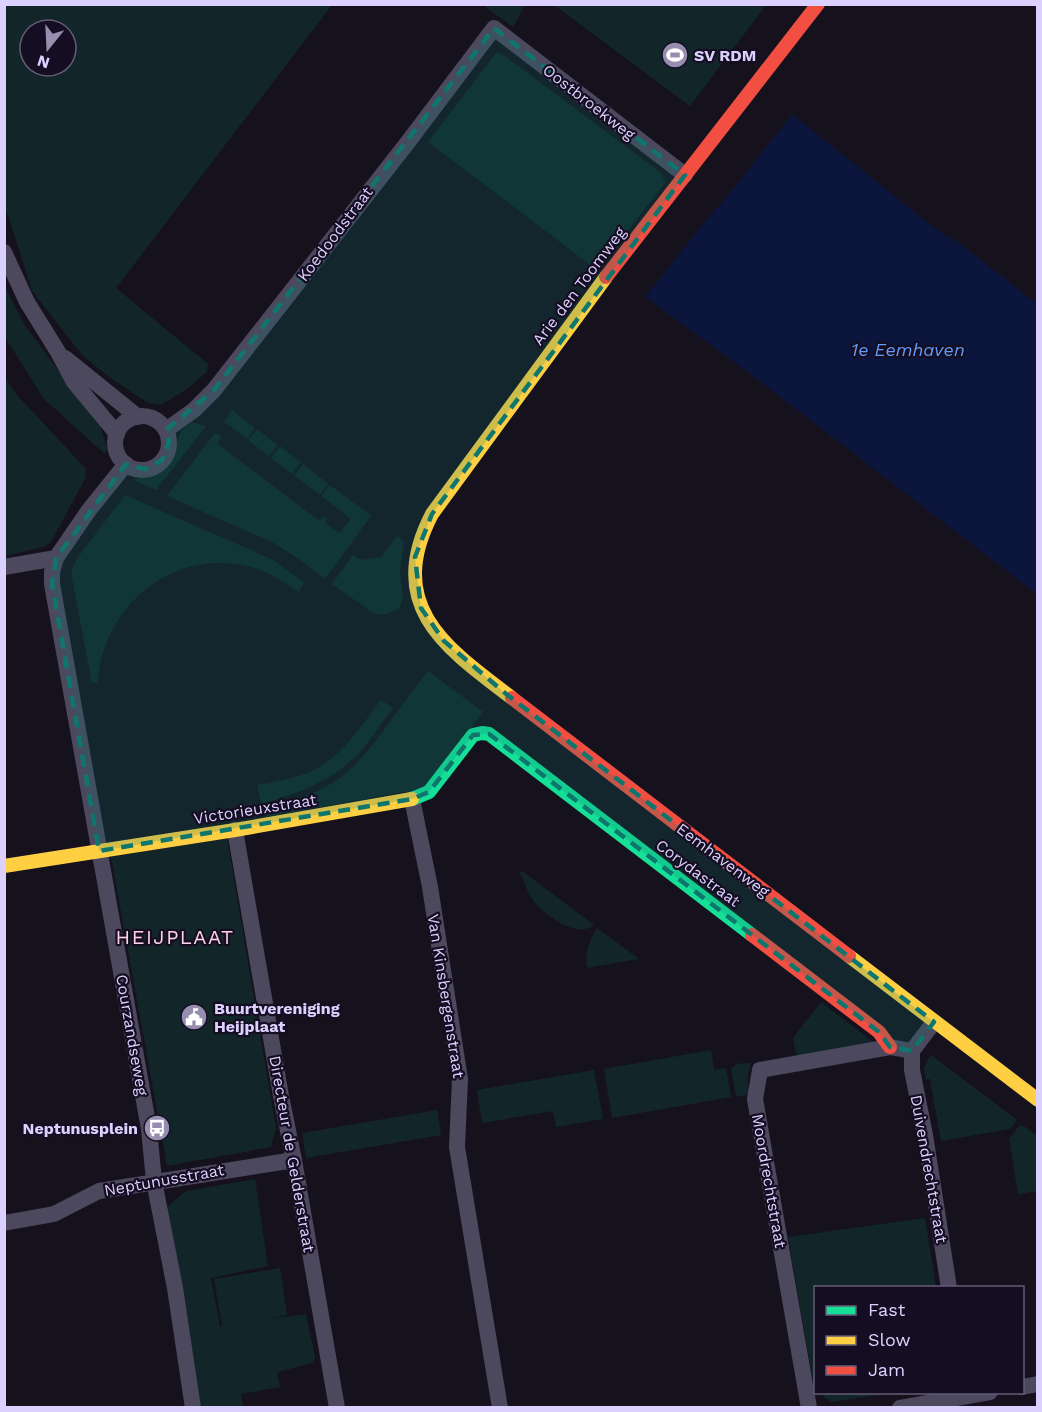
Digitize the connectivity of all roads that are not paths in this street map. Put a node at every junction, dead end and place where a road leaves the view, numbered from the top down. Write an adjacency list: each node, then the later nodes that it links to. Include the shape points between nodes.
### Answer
1 (818, 4): 3 (street, Arie den Toomweg)
2 (494, 28): 3 (street, Oostbroekweg); 7 (street, Koedoodstraat, via 214,390)
3 (685, 175): 12 (street, Arie den Toomweg, via 599,285 432,514 415,557)
4 (4, 252): 5 (street, via 27,302)
5 (58, 352): 6 (street); 8 (street, via 74,382)
6 (138, 417): 7 (street, via 151,418); 8 (street, via 125,423)
7 (166, 430): 9 (street, via 168,449 157,465 145,469)
8 (117, 434): 9 (street, via 118,454)
9 (126, 464): 10 (street)
10 (56, 558): 11 (street); 16 (street, Courzandseweg, via 52,584)
11 (4, 567)
12 (421, 608): 18 (street, Eemhavenweg, via 444,641 505,693)
13 (482, 733): 14 (street, Victorieuxstraat, via 473,735 429,792); 19 (street, Corydastraat, via 489,734 879,1032)
14 (412, 799): 15 (street, Victorieuxstraat); 29 (street, Van Kinsbergenstraat, via 460,1079 458,1147)
15 (235, 830): 16 (street, Victorieuxstraat); 22 (street, Directeur de Gelderstraat)
16 (99, 851): 17 (street, Victorieuxstraat); 23 (street, Courzandseweg, via 149,1129)
17 (4, 866)
18 (934, 1022): 20 (street); 21 (street, Eemhavenweg)
19 (890, 1047): 20 (street, Moordrechtstraat); 30 (street, Moordrechtstraat, via 760,1070 755,1099)
20 (912, 1051): 25 (street, Duivendrechtstraat)
21 (1038, 1100)
22 (294, 1160): 23 (street, Neptunusstraat); 28 (street, Directeur de Gelderstraat)
23 (154, 1181): 24 (street, Neptunusstraat, via 99,1191 54,1214); 27 (street, Courzandseweg)
24 (4, 1223)
25 (949, 1286)
26 (966, 1395): 31 (street)
27 (193, 1407)
28 (337, 1407)
29 (501, 1407)
30 (809, 1407)
31 (900, 1407)

